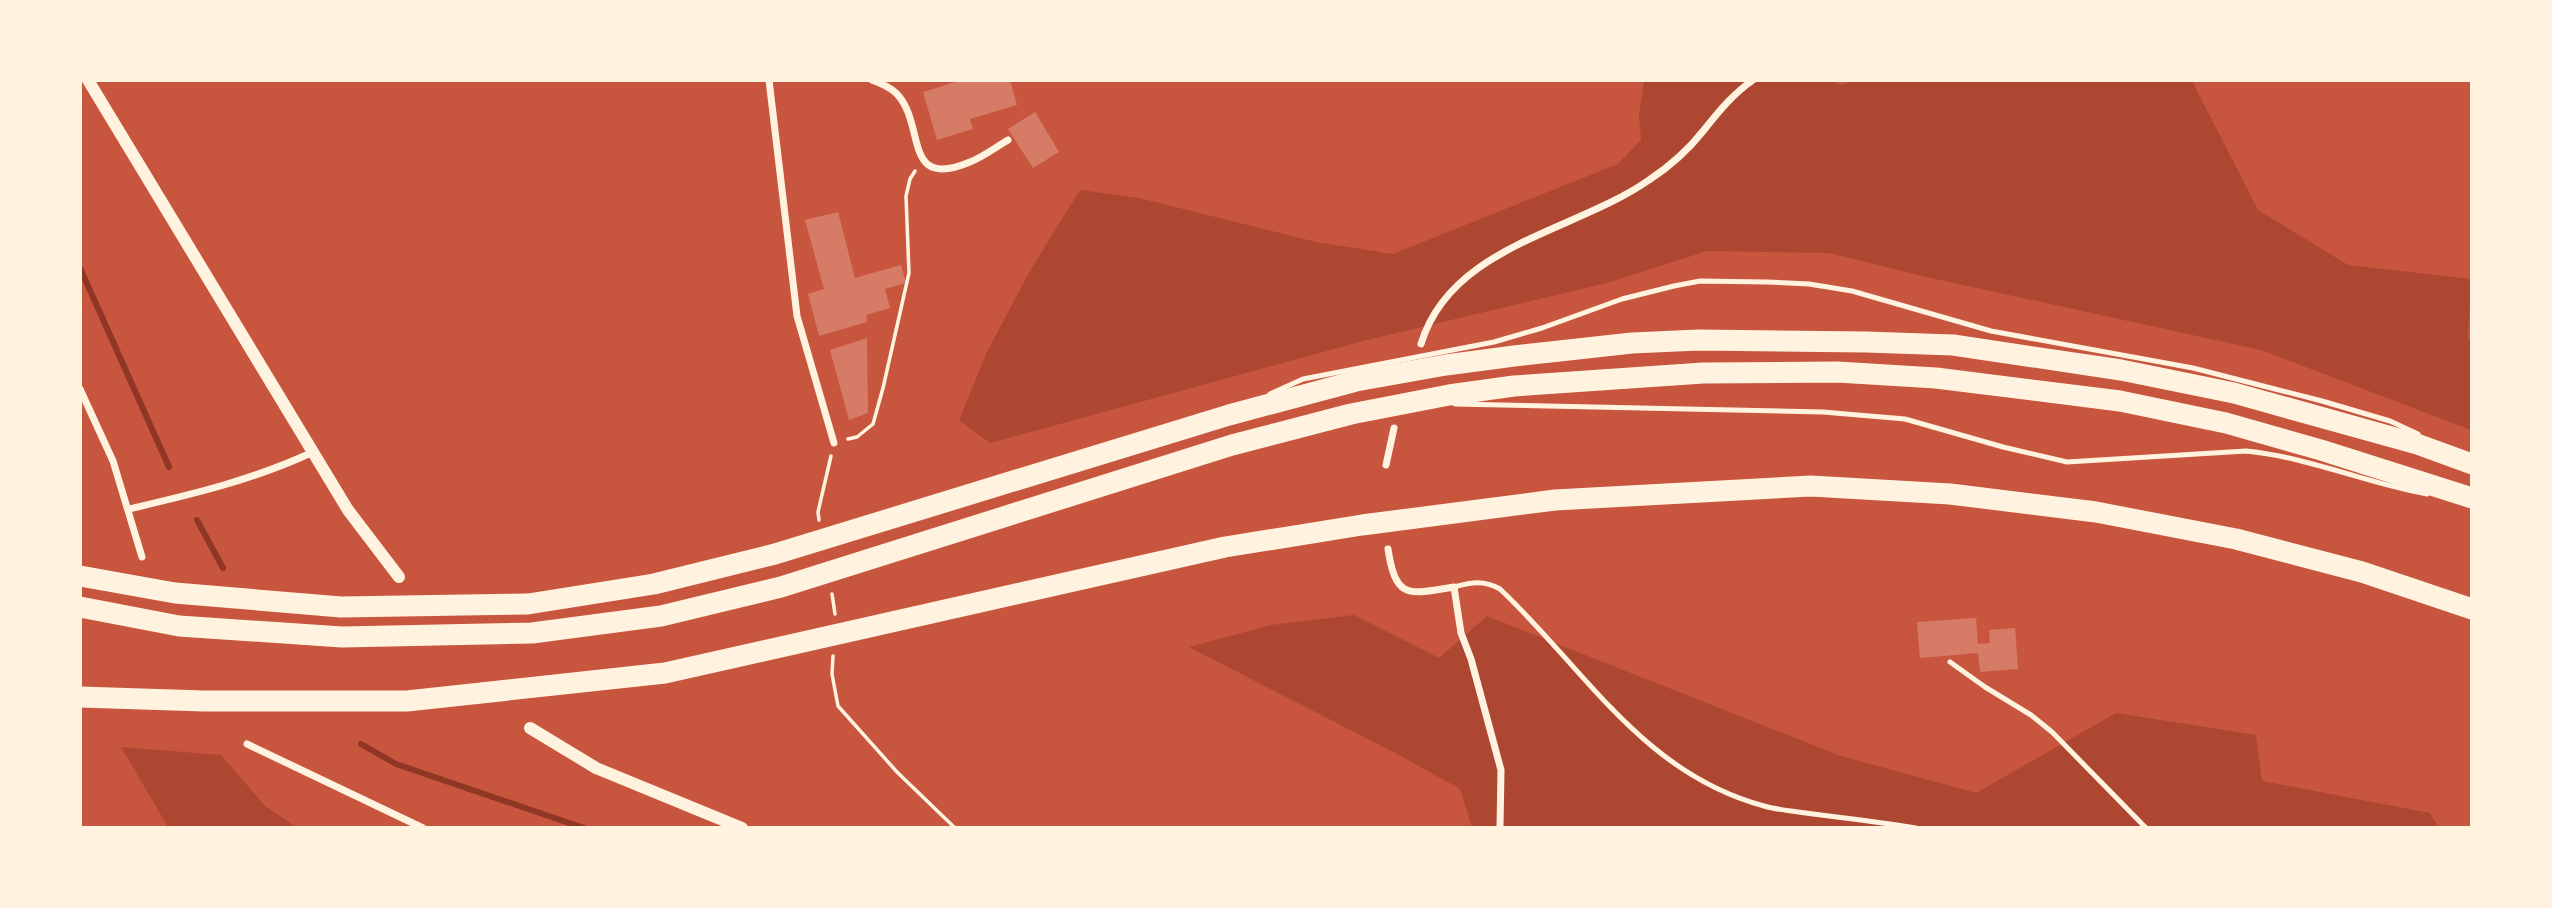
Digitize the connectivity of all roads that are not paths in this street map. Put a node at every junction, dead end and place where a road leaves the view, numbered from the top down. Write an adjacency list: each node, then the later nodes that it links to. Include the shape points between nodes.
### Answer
1 (88, 80): 14 (street)
2 (769, 80): 12 (street, via 797,316)
3 (872, 80): 5 (street, via 897,93 922,160 932,169 947,170 972,161)
4 (1753, 80): 6 (street, via 1649,180 1518,245 1465,278 1433,315)
5 (1008, 140)
6 (1421, 344)
7 (80, 389): 20 (street)
8 (1410, 403): 17 (lane, via 1877,416 1905,419 2067,461 2268,453); 19 (highway, via 1514,386 1703,373 1936,377 2120,401 2227,423); 26 (highway, via 1232,445 781,587 661,616 532,633 342,637 179,626)
9 (1229, 415): 11 (lane, via 1303,379 1494,342 1661,289 1700,281 1767,282 1852,291 1991,331 2206,371 2379,418); 15 (highway, via 1356,381 1446,365 1632,343 1953,345 2133,372 2234,393); 23 (highway, via 775,554 654,584 528,604 341,607 175,593)
10 (1394, 428): 16 (street)
11 (2425, 438)
12 (834, 443)
13 (2437, 443): 15 (lane)
14 (313, 452): 20 (street, via 231,485); 24 (street, via 348,510)
15 (2472, 462)
16 (1386, 465)
17 (2431, 495)
18 (2444, 497): 19 (lane)
19 (2472, 500)
20 (129, 509): 22 (street)
21 (1388, 549): 25 (street, via 1394,579 1403,589)
22 (142, 557)
23 (80, 576)
24 (399, 577)
25 (1454, 587): 34 (street, via 1461,633 1501,770); 35 (lane, via 1473,582 1500,589 1619,719 1687,773 1764,806)
26 (80, 607)
27 (2472, 609): 29 (highway, via 2362,572 2096,512 1950,494 1811,486 1555,500 1225,547 665,673 407,701)
28 (1950, 662): 36 (lane, via 2041,723)
29 (80, 697)
30 (530, 728): 33 (street, via 596,768)
31 (247, 744): 32 (street)
32 (423, 828)
33 (742, 828)
34 (1500, 828)
35 (1916, 828)
36 (2146, 828)

